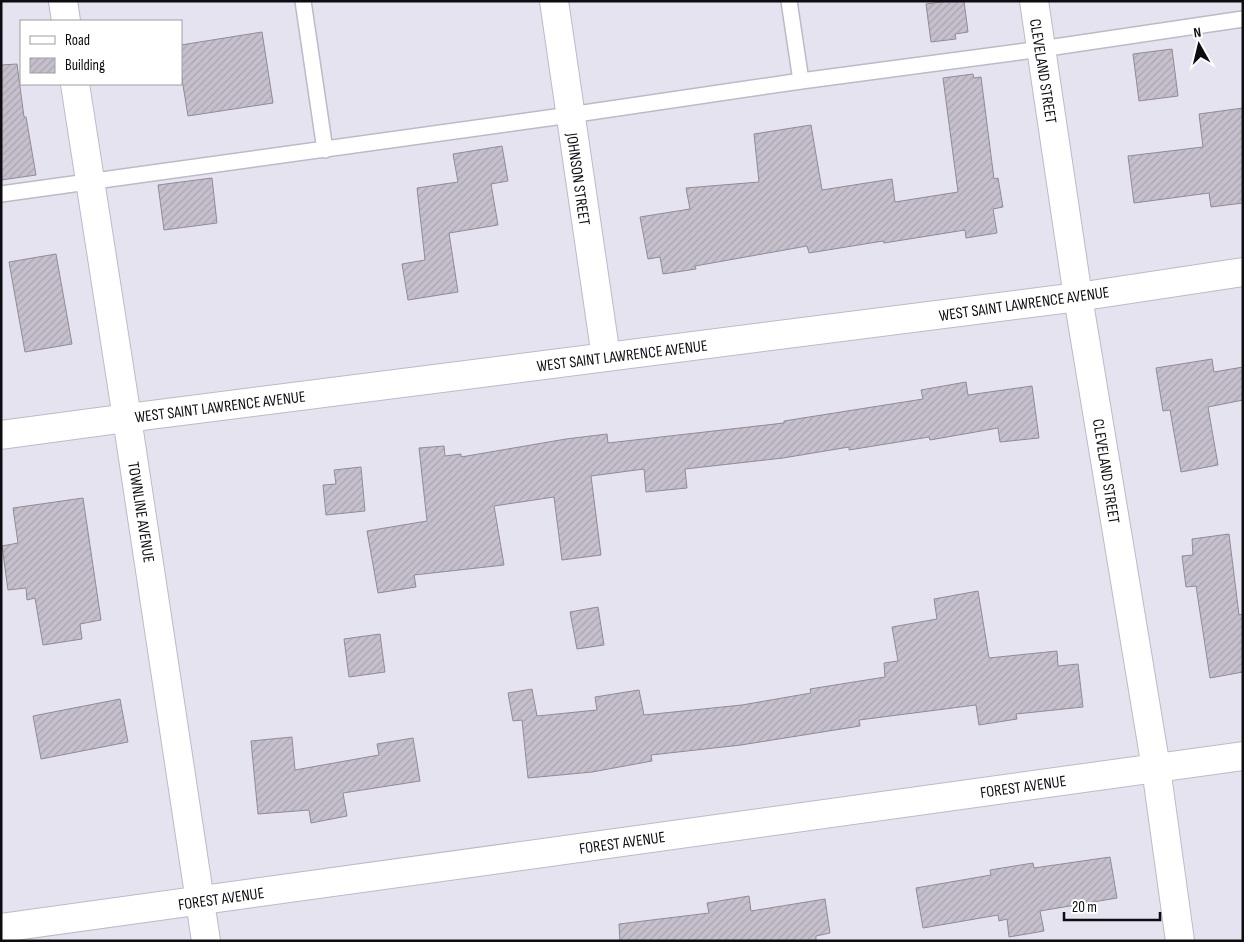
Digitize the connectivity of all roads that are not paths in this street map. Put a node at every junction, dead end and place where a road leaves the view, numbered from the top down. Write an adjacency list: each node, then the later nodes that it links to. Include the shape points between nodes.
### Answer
1 (63, 1): 7 (street)
2 (303, 1): 12 (lane)
3 (554, 1): 11 (street, JOHNSON STREET)
4 (789, 1): 9 (lane)
5 (1034, 1): 8 (street, CLEVELAND STREET)
6 (1243, 19): 8 (lane)
7 (66, 20)
8 (1041, 49): 9 (lane); 16 (street, CLEVELAND STREET)
9 (802, 81): 11 (lane)
10 (75, 85): 13 (street, TOWNLINE AVENUE)
11 (570, 115): 12 (lane); 17 (street, JOHNSON STREET)
12 (324, 150): 13 (lane)
13 (90, 183): 14 (lane); 18 (street, TOWNLINE AVENUE)
14 (1, 194)
15 (1243, 272): 16 (street, WEST SAINT LAWRENCE AVENUE)
16 (1078, 297): 17 (street, WEST SAINT LAWRENCE AVENUE); 21 (street, CLEVELAND STREET)
17 (606, 357): 18 (street, WEST SAINT LAWRENCE AVENUE)
18 (127, 418): 19 (street, WEST SAINT LAWRENCE AVENUE); 22 (street, TOWNLINE AVENUE)
19 (1, 435)
20 (1243, 756): 21 (street, FOREST AVENUE)
21 (1156, 768): 22 (street, FOREST AVENUE); 25 (street, CLEVELAND STREET)
22 (200, 901): 23 (street, FOREST AVENUE); 24 (street, TOWNLINE AVENUE)
23 (1, 928)
24 (206, 941)
25 (1180, 941)

